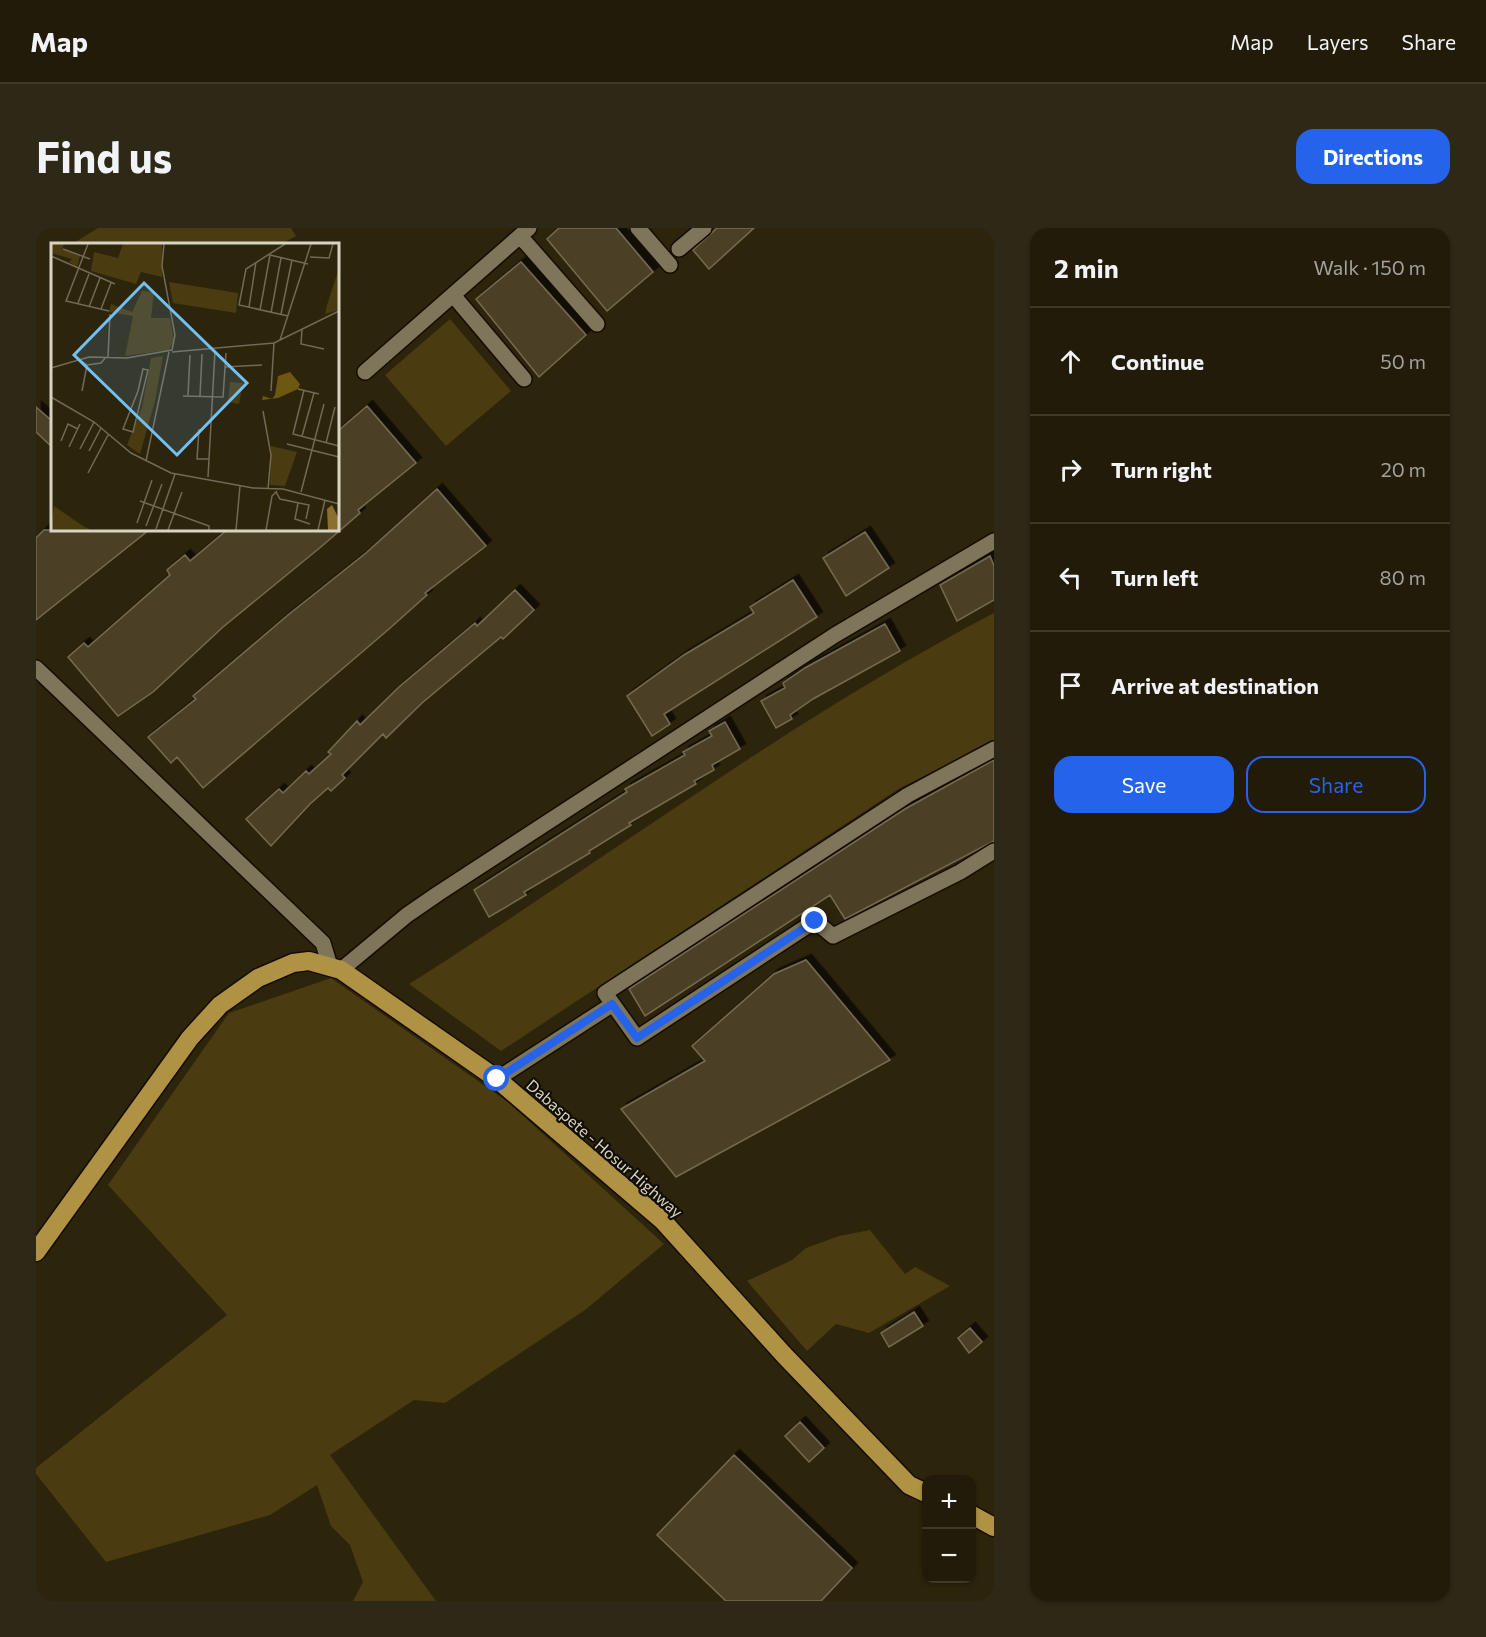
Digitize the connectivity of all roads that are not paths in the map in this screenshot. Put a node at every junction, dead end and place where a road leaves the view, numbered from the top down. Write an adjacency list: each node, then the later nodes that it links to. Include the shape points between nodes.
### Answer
1 (638, 228): 5 (street)
2 (704, 228): 4 (street)
3 (524, 232): 6 (street); 7 (street)
4 (679, 249)
5 (670, 265)
6 (453, 295): 8 (street); 9 (street)
7 (597, 324)
8 (365, 372)
9 (524, 379)
10 (994, 541): 14 (street, via 835,635 439,893)
11 (36, 668): 14 (street, via 323,943)
12 (994, 749): 15 (street, via 908,795 605,993)
13 (994, 851): 15 (street, via 833,936 815,921 637,1038)
14 (335, 968): 16 (highway, Dabaspete - Hosur Highway); 17 (highway, Dabaspete - Hosur Highway, via 309,961 293,963 258,978 220,1005 190,1038)
15 (612, 1004): 16 (street)
16 (497, 1079): 18 (highway, Dabaspete - Hosur Highway, via 663,1221 909,1485)
17 (36, 1252)
18 (922, 1491)
19 (976, 1517): 20 (highway)
20 (994, 1527)

